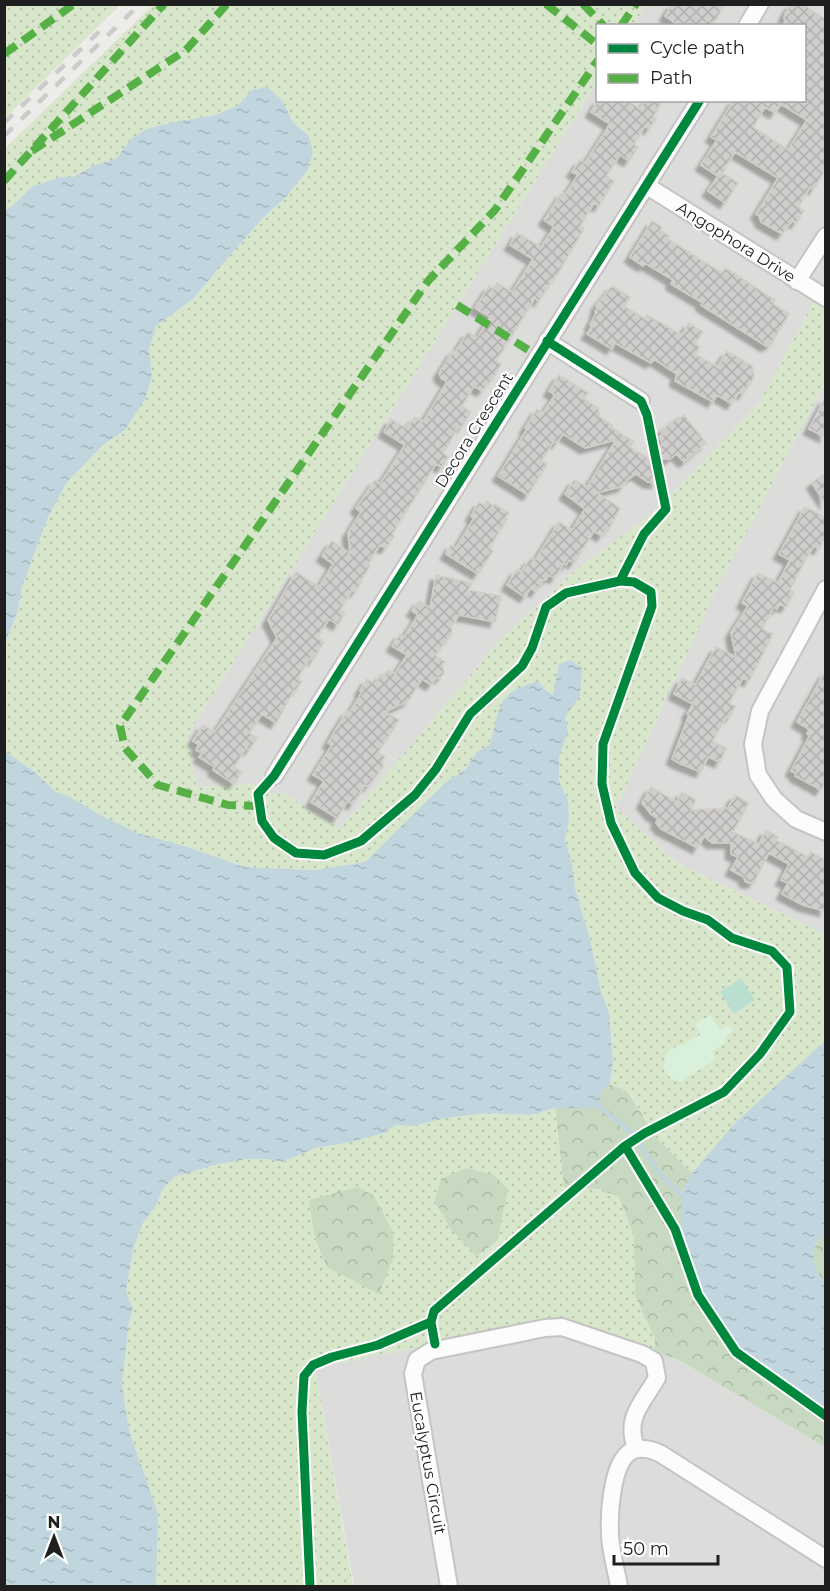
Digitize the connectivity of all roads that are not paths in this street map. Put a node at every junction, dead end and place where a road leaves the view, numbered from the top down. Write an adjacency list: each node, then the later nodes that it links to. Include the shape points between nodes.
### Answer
1 (760, 4): 2 (street)
2 (748, 24)
3 (699, 102): 4 (street, Decora Crescent)
4 (646, 186): 6 (street, Angophora Drive); 8 (street, Decora Crescent)
5 (825, 236): 6 (street)
6 (797, 281): 7 (street, Angophora Drive)
7 (825, 298)
8 (547, 341): 9 (street); 11 (street, Decora Crescent)
9 (641, 401)
10 (825, 589): 12 (street, via 760,711 753,744 758,775 774,799 796,819)
11 (274, 776)
12 (825, 832)
13 (636, 1449): 14 (street, via 661,1454); 15 (street, Eucalyptus Circuit, via 632,1419 657,1378 654,1361 642,1354 562,1327 431,1351 417,1360 412,1374); 16 (street, via 626,1454 611,1494 610,1537)
14 (825, 1559)
15 (449, 1587)
16 (620, 1587)

